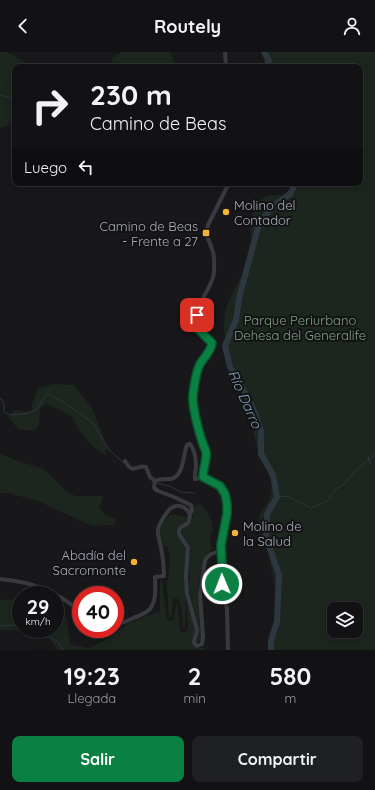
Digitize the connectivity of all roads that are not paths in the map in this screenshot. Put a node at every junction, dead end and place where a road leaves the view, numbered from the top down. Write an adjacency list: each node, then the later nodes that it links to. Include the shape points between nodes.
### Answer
1 (225, 52): 2 (street)
2 (226, 64)
3 (228, 186): 5 (street, via 208,225 207,239 214,253 214,275 197,315 198,329 212,343 198,369 193,396 207,459)
4 (125, 460): 6 (street, via 133,469 142,466 146,468)
5 (203, 477): 6 (street, via 195,479 195,456 190,444 187,445 179,474); 8 (street, via 220,486 225,494 227,514)
6 (154, 481): 7 (street, via 155,489 190,505)
7 (190, 514): 8 (street, via 189,522 178,531 188,548 187,589 197,630 194,641 197,646 203,642 200,594 206,557 214,552); 11 (street, via 185,508 175,506 160,523 158,538 164,576 155,577 156,592 150,609)
8 (221, 552): 12 (street)
9 (0, 579): 10 (street, via 14,580 48,590)
10 (72, 605)
11 (124, 623)
12 (228, 650)

